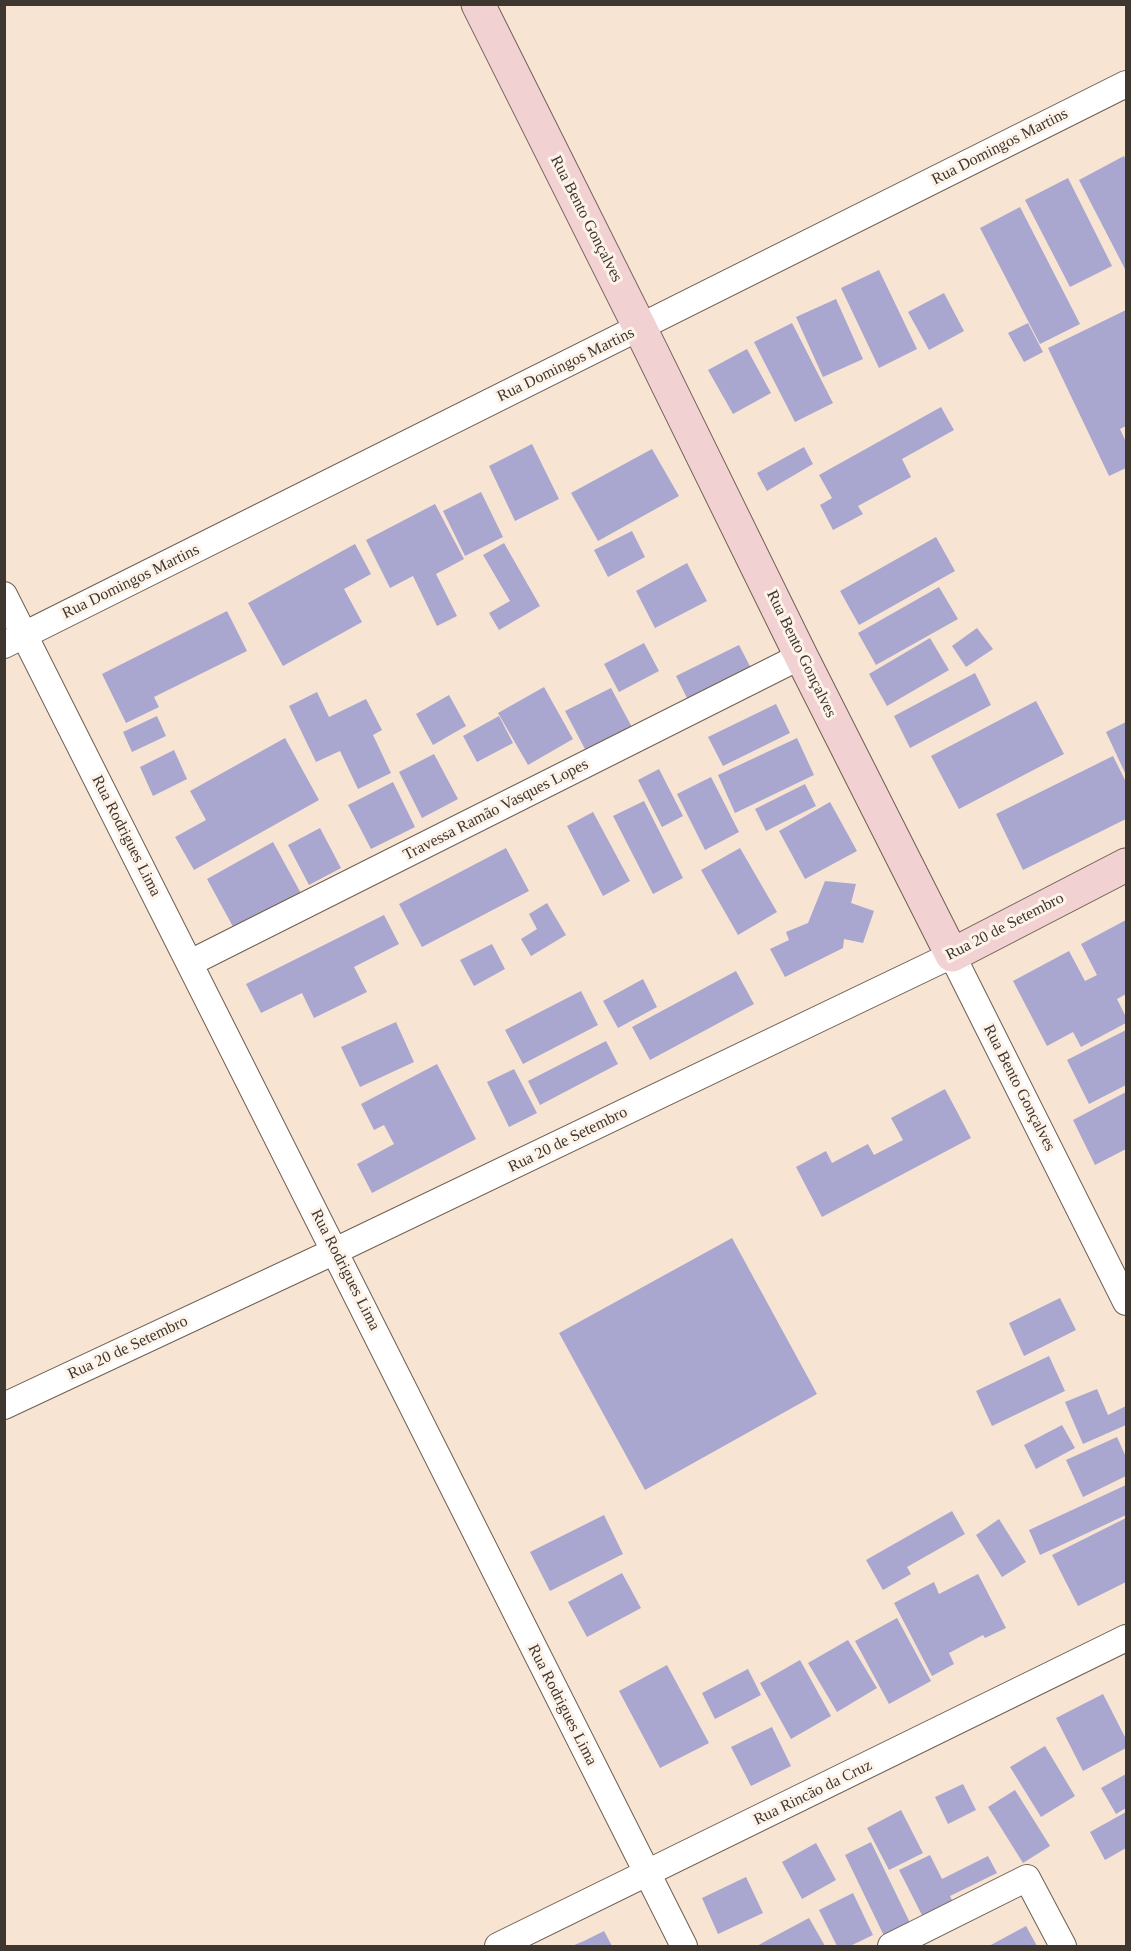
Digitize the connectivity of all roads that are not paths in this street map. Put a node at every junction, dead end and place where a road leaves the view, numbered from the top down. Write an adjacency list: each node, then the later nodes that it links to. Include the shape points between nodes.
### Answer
1 (478, 4): 3 (main road, Rua Bento Gonçalves)
2 (1126, 84): 3 (street, Rua Domingos Martins)
3 (640, 328): 5 (street, Rua Domingos Martins); 6 (main road, Rua Bento Gonçalves)
4 (4, 594): 5 (street, Rua Rodrigues Lima)
5 (15, 640): 9 (street, Rua Rodrigues Lima)
6 (801, 656): 8 (main road, Rua Bento Gonçalves); 9 (street, Travessa Ramão Vasques Lopes)
7 (1126, 865): 8 (main road, Rua 20 de Setembro)
8 (952, 954): 10 (street, Rua 20 de Setembro); 11 (street, Rua Bento Gonçalves)
9 (190, 963): 10 (street, Rua Rodrigues Lima)
10 (335, 1251): 12 (street, Rua 20 de Setembro); 14 (street, Rua Rodrigues Lima)
11 (1126, 1302)
12 (4, 1406)
13 (1126, 1638): 14 (street, Rua Rincão da Cruz)
14 (647, 1875): 15 (street, Rua Rincão da Cruz); 16 (street, Rua Rodrigues Lima)
15 (498, 1947)
16 (684, 1947)
17 (891, 1947): 18 (street, via 1028,1878)
18 (1063, 1947)

